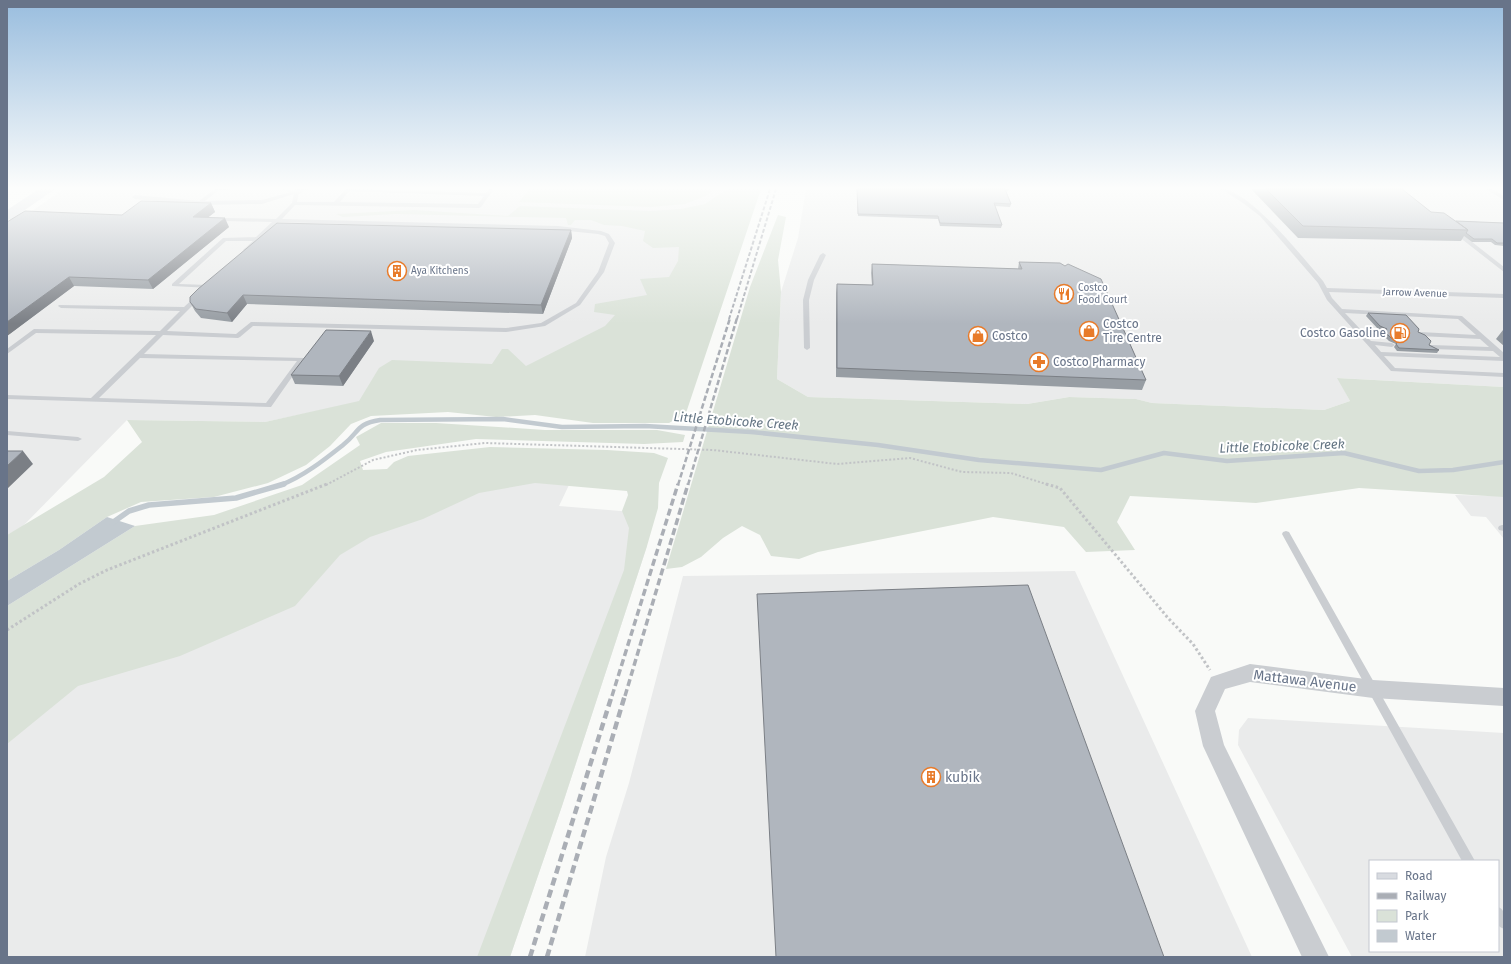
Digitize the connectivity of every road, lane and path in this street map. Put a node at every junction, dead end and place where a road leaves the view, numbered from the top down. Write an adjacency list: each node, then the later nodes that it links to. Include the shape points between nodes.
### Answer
1 (262, 234): 5 (lane)
2 (604, 234): 20 (lane, via 612,243 600,272 578,304 543,325 506,330 250,324 238,336)
3 (1278, 234): 11 (lane)
4 (1459, 234): 8 (lane)
5 (257, 239): 6 (lane); 10 (lane, via 225,239 174,285)
6 (241, 255)
7 (823, 255): 27 (lane, via 811,280 806,300)
8 (1504, 270)
9 (214, 282): 10 (lane)
10 (209, 287): 14 (lane)
11 (1326, 290): 12 (lane, Jarrow Avenue); 15 (lane, via 1329,299)
12 (1504, 296)
13 (61, 306): 14 (lane)
14 (186, 309): 20 (lane)
15 (1342, 314): 16 (lane); 18 (lane, via 1460,317); 19 (lane)
16 (1368, 317)
17 (1405, 319): 18 (lane)
18 (1465, 321): 23 (lane)
19 (1358, 332): 21 (lane); 24 (lane)
20 (162, 333): 29 (lane, via 34,331); 31 (lane)
21 (1381, 333)
22 (1420, 334): 23 (lane)
23 (1482, 337): 28 (lane)
24 (1369, 343): 25 (lane); 30 (lane)
25 (1392, 345)
26 (1431, 347): 28 (lane)
27 (807, 348)
28 (1495, 349): 32 (lane)
29 (7, 352)
30 (1378, 354): 32 (lane); 33 (lane, via 1393,370)
31 (138, 356): 35 (lane); 35 (lane, via 302,359 268,405)
32 (1504, 358)
33 (1504, 375)
34 (7, 397): 35 (lane)
35 (93, 400)
36 (7, 433): 37 (lane)
37 (78, 439)
38 (1286, 534): 41 (lane)
39 (7, 630): 40 (path, via 79,584 107,570 316,489 359,466 390,455 485,443 720,450 837,464 910,458 962,472 1010,473 1060,488 1168,618 1193,644)
40 (1218, 683): 41 (street, Mattawa Avenue, via 1250,673); 44 (street, via 1204,711 1214,746)
41 (1373, 689): 42 (street, Mattawa Avenue); 43 (lane)
42 (1504, 697)
43 (1468, 860)
44 (1316, 957)

